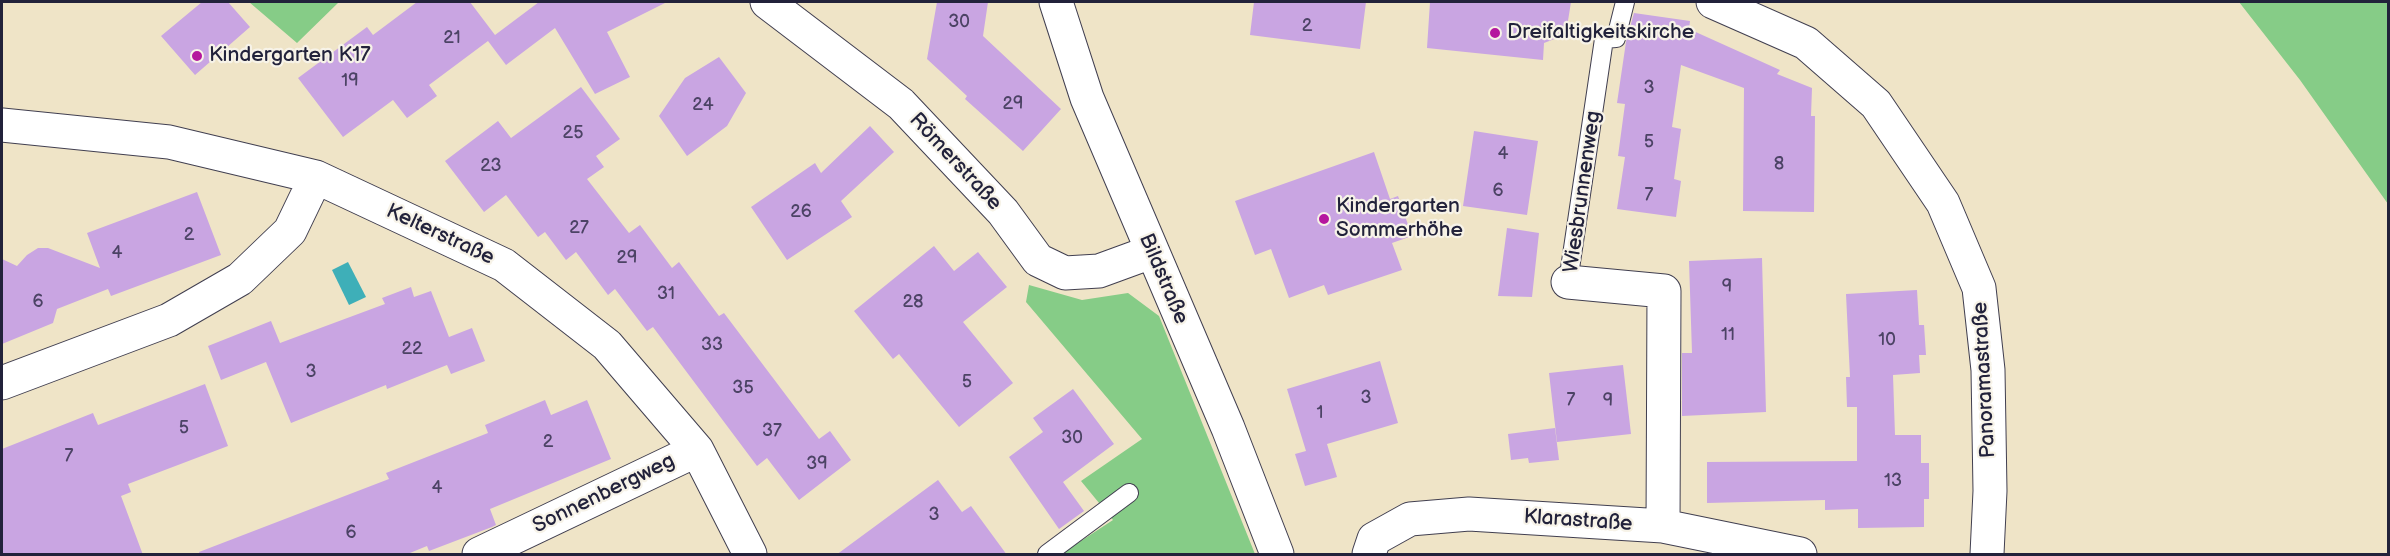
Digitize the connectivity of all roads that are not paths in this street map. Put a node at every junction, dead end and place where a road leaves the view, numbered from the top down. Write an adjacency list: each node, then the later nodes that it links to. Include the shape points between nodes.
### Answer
1 (767, 2): 7 (street, Römerstraße, via 901,104 1003,212 1038,260 1065,273 1087,272)
2 (1056, 2): 7 (street, Bildstraße, via 1087,98)
3 (1625, 2): 8 (lane, Wiesbrunnenweg, via 1616,38 1604,39)
4 (1713, 2): 19 (street, Panoramastraße, via 1806,43 1876,104 1943,203 1979,288 1988,370)
5 (2, 125): 6 (street, Kelterstraße, via 169,142)
6 (316, 177): 9 (street, via 291,231 240,279 169,320); 10 (street, Kelterstraße, via 504,265 607,345)
7 (1151, 252): 16 (street, Bildstraße, via 1228,428)
8 (1568, 282): 12 (street, Wiesbrunnenweg, via 1664,291)
9 (2, 383)
10 (697, 450): 13 (street, Sonnenbergweg); 14 (street, Kelterstraße)
11 (1130, 493): 15 (lane)
12 (1663, 526): 17 (street, Klarastraße, via 1468,514 1410,519 1374,539); 18 (street, Klarastraße)
13 (479, 555)
14 (750, 555)
15 (1047, 555)
16 (1277, 555)
17 (1369, 555)
18 (1800, 555)
19 (1987, 555)

